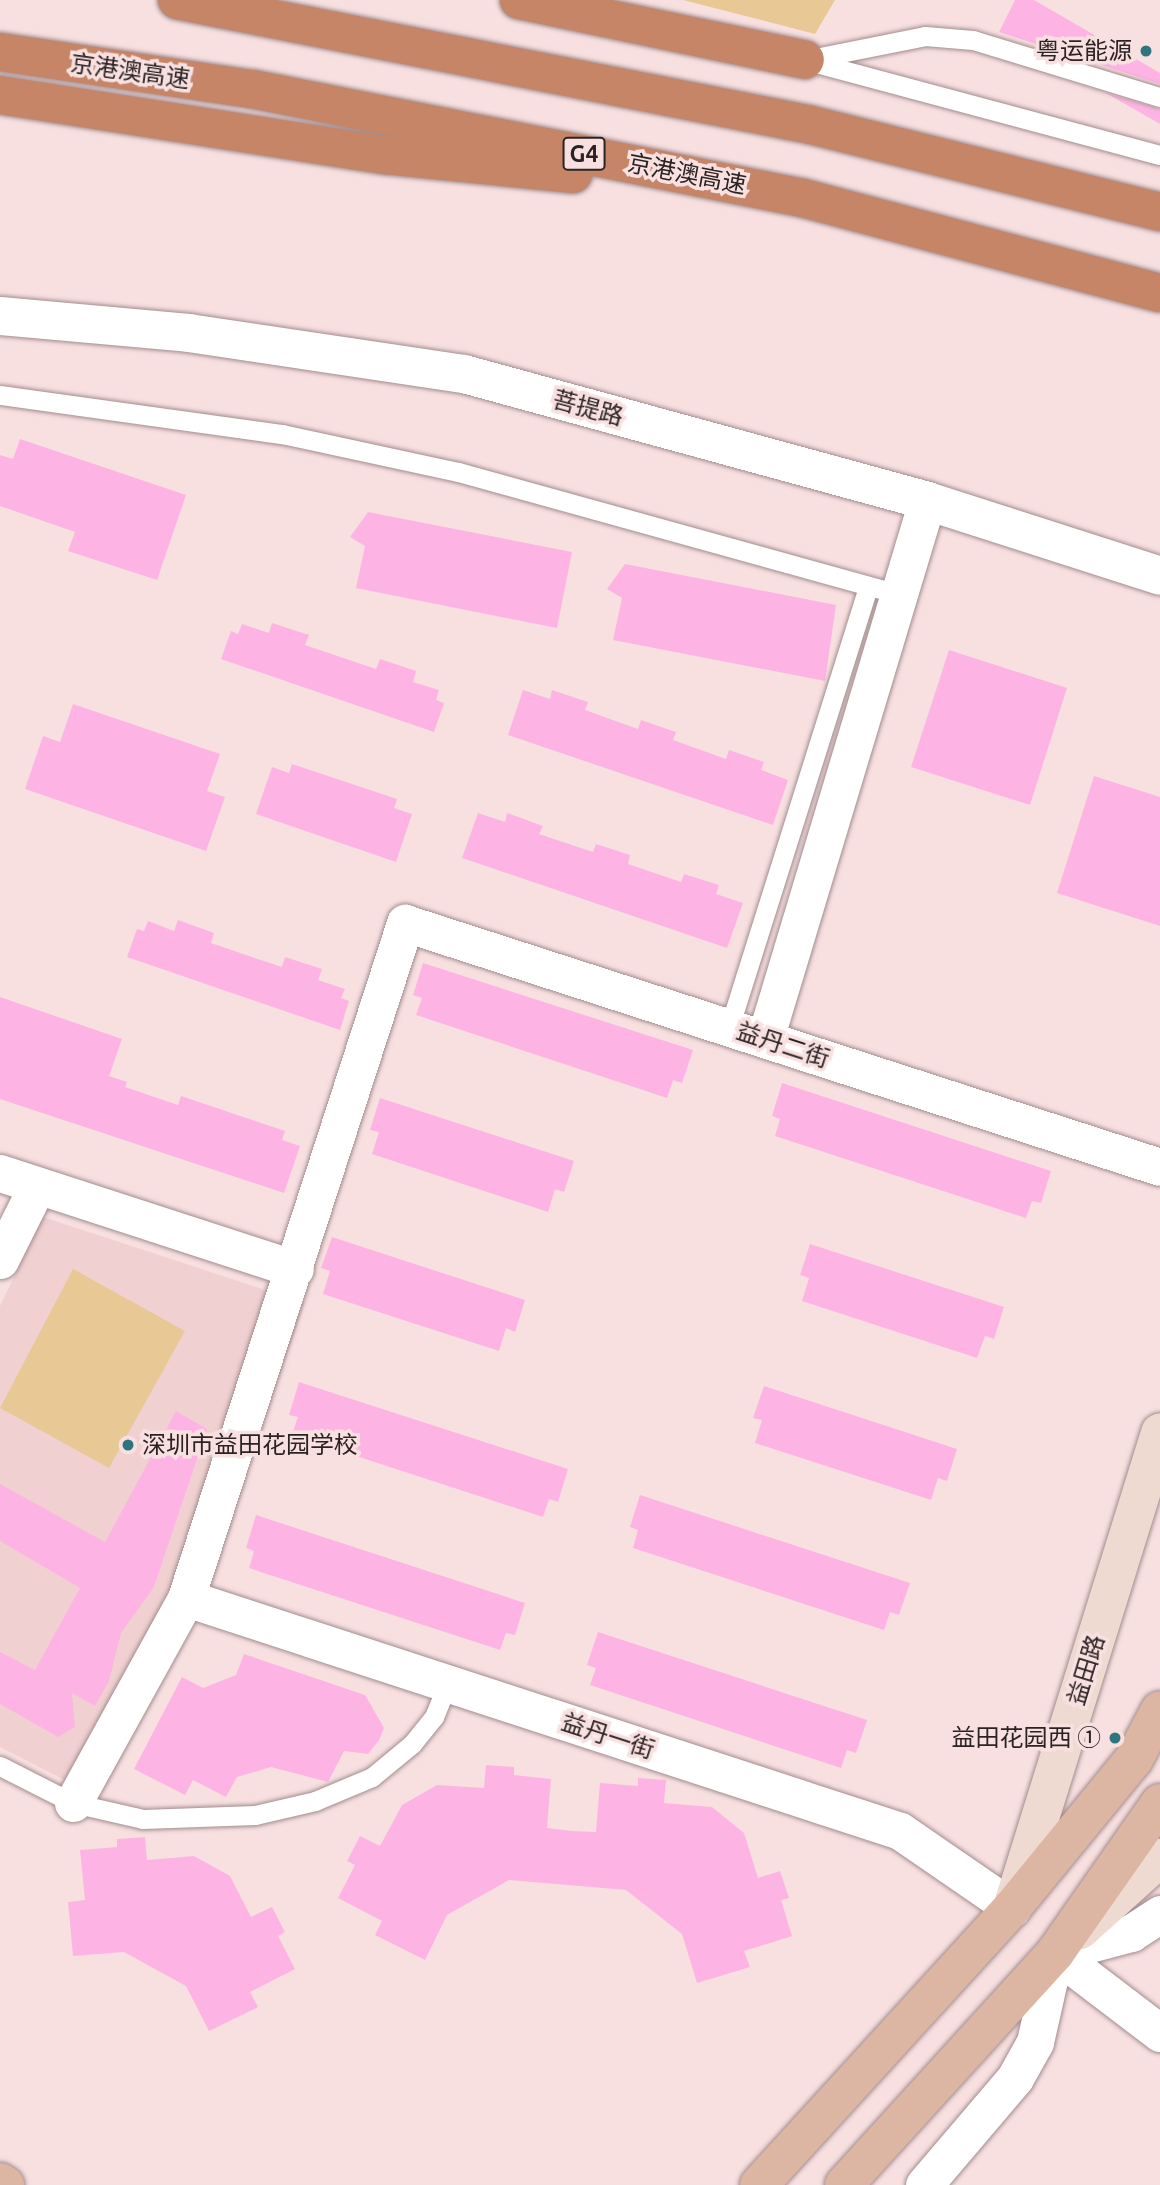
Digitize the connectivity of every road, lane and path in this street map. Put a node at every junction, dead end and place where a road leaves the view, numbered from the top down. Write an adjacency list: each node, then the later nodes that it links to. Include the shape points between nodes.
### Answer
1 (177, 0): 9 (highway, via 811,125)
2 (519, 0): 4 (highway)
3 (0, 52): 8 (highway, 京港澳高速 / G4, via 252,89)
4 (805, 60): 6 (lane, via 925,36 973,40); 7 (lane)
5 (0, 95): 8 (highway, via 385,155)
6 (1160, 97)
7 (1160, 155)
8 (803, 198): 10 (highway, 京港澳高速 / G4)
9 (1160, 212)
10 (1160, 293)
11 (0, 316): 13 (street, 菩提路, via 189,333 464,374)
12 (0, 395): 15 (lane, via 282,434 458,472)
13 (927, 501): 14 (street, 菩提路); 15 (street)
14 (1160, 576)
15 (885, 590): 16 (lane); 17 (street)
16 (729, 1028): 17 (street, 益丹二街); 22 (street, 益丹二街, via 405,923)
17 (765, 1039): 18 (street, 益丹二街)
18 (1160, 1167)
19 (0, 1172): 20 (street)
20 (37, 1186): 21 (street); 22 (street)
21 (0, 1260)
22 (295, 1269): 24 (street)
23 (1160, 1432): 31 (main road, 益田路)
24 (186, 1598): 25 (street, 益丹一街); 28 (street)
25 (448, 1683): 28 (lane, via 434,1717 412,1744 372,1777 315,1801 255,1815 143,1819); 31 (street, 益丹一街, via 900,1831)
26 (1160, 1710): 31 (main road, 益田路, via 1134,1759)
27 (0, 1766): 28 (lane)
28 (73, 1803)
29 (1160, 1803): 33 (main road)
30 (1160, 1858): 33 (main road)
31 (1012, 1908): 37 (main road, 益田路)
32 (1160, 1914): 33 (street, via 1131,1933)
33 (1055, 1953): 34 (street); 38 (main road); 39 (street, via 1038,2032 1015,2078)
34 (1160, 2033)
35 (0, 2182): 36 (main road)
36 (5, 2185)
37 (759, 2185)
38 (844, 2185)
39 (924, 2185)

